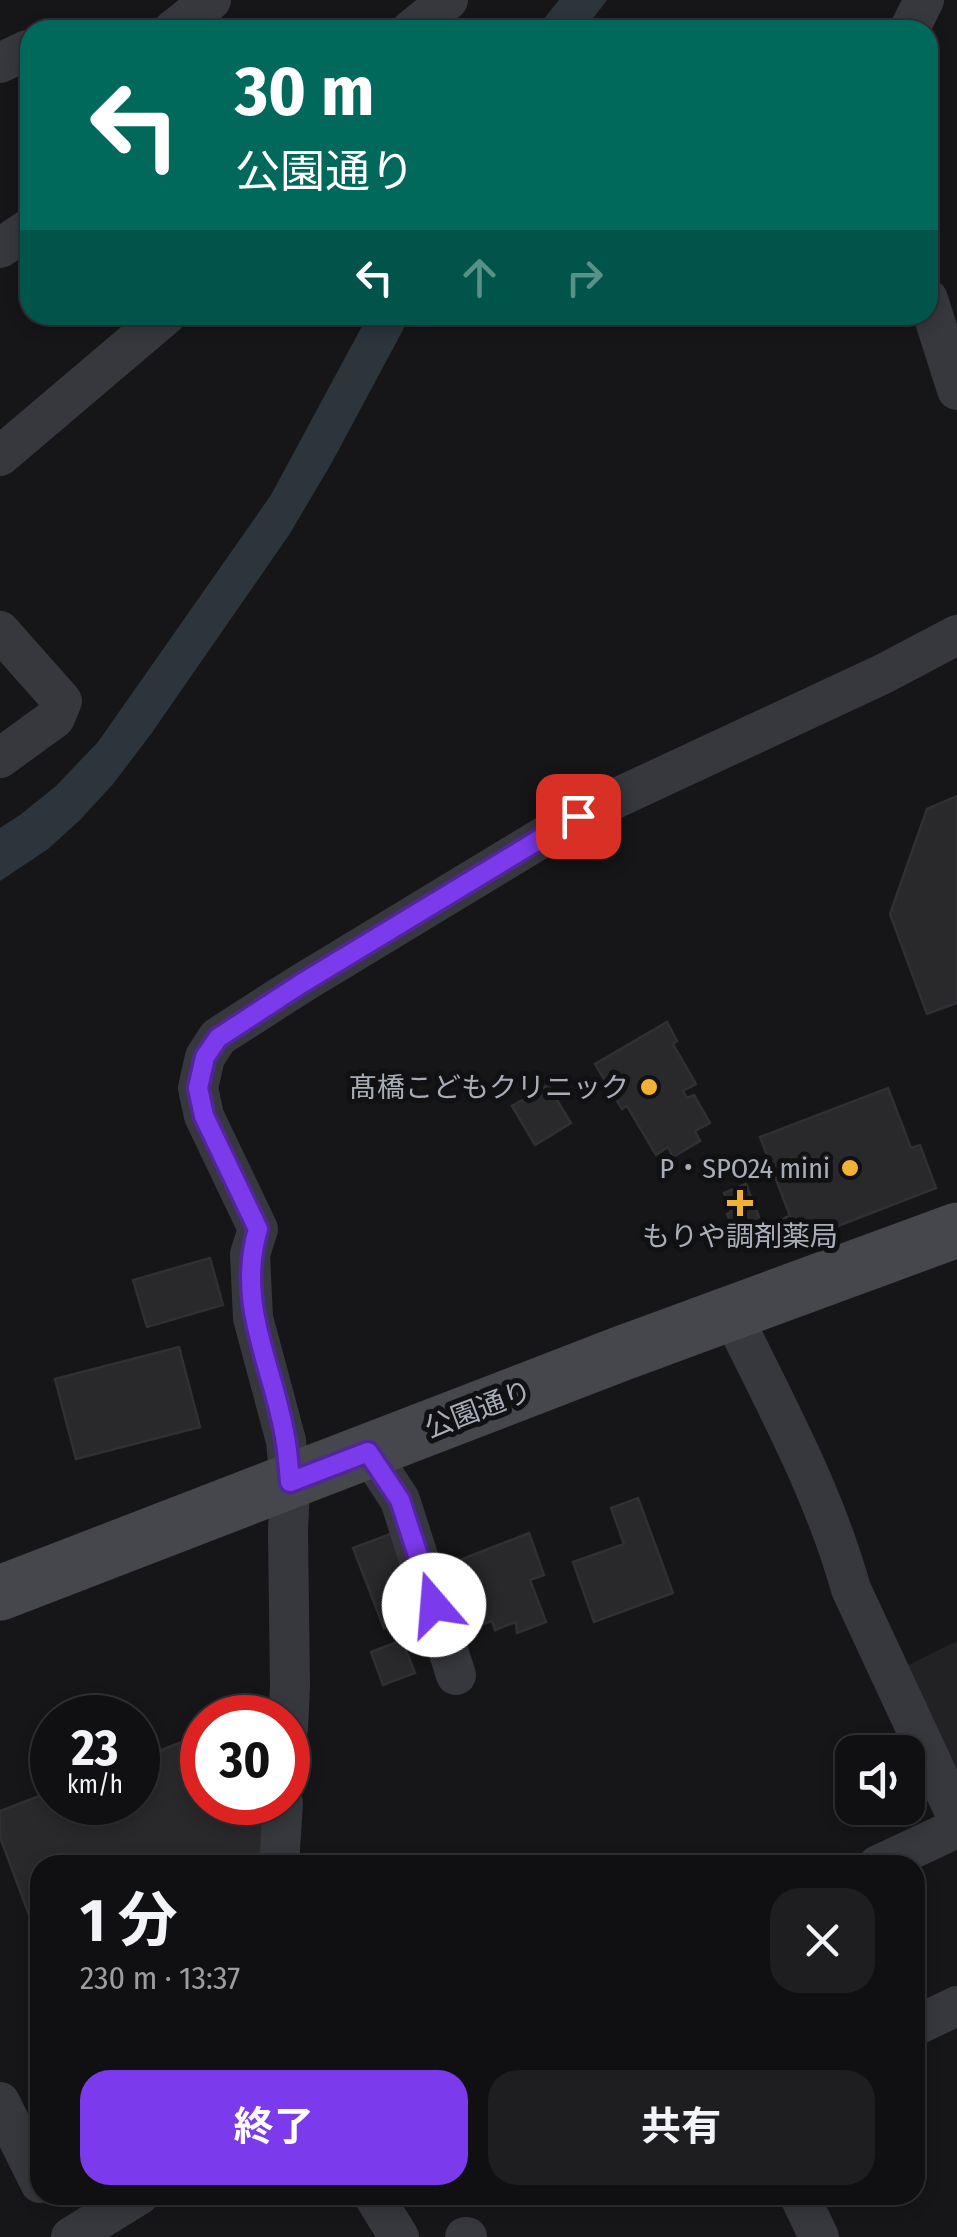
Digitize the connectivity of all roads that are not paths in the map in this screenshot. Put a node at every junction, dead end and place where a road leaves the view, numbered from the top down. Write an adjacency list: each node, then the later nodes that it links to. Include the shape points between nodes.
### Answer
1 (210, 0): 3 (street)
2 (448, 0): 4 (street)
3 (185, 20)
4 (423, 20)
5 (154, 325): 8 (street)
6 (936, 325): 7 (street)
7 (957, 390)
8 (0, 456)
9 (0, 632): 11 (street, via 62,701 55,718)
10 (957, 636): 15 (street, via 578,816 218,1038 205,1057 198,1088 204,1116 258,1229 250,1254 253,1318 286,1441)
11 (0, 758)
12 (957, 1230): 13 (street, 公園通り)
13 (732, 1313): 14 (street, 公園通り); 19 (street)
14 (368, 1452): 15 (street, 公園通り); 17 (street, via 400,1500)
15 (290, 1482): 16 (street, 公園通り); 18 (street)
16 (0, 1593)
17 (456, 1675)
18 (290, 1695)
19 (957, 1818)
20 (281, 1825): 22 (street)
21 (957, 1828): 23 (street)
22 (279, 1855)
23 (899, 1855)
24 (957, 2006): 25 (street)
25 (925, 2021)
26 (0, 2102): 27 (street)
27 (30, 2163)
28 (51, 2205): 32 (street)
29 (123, 2205): 32 (street)
30 (379, 2205): 33 (street)
31 (805, 2205): 34 (street)
32 (69, 2237)
33 (399, 2237)
34 (819, 2237)

